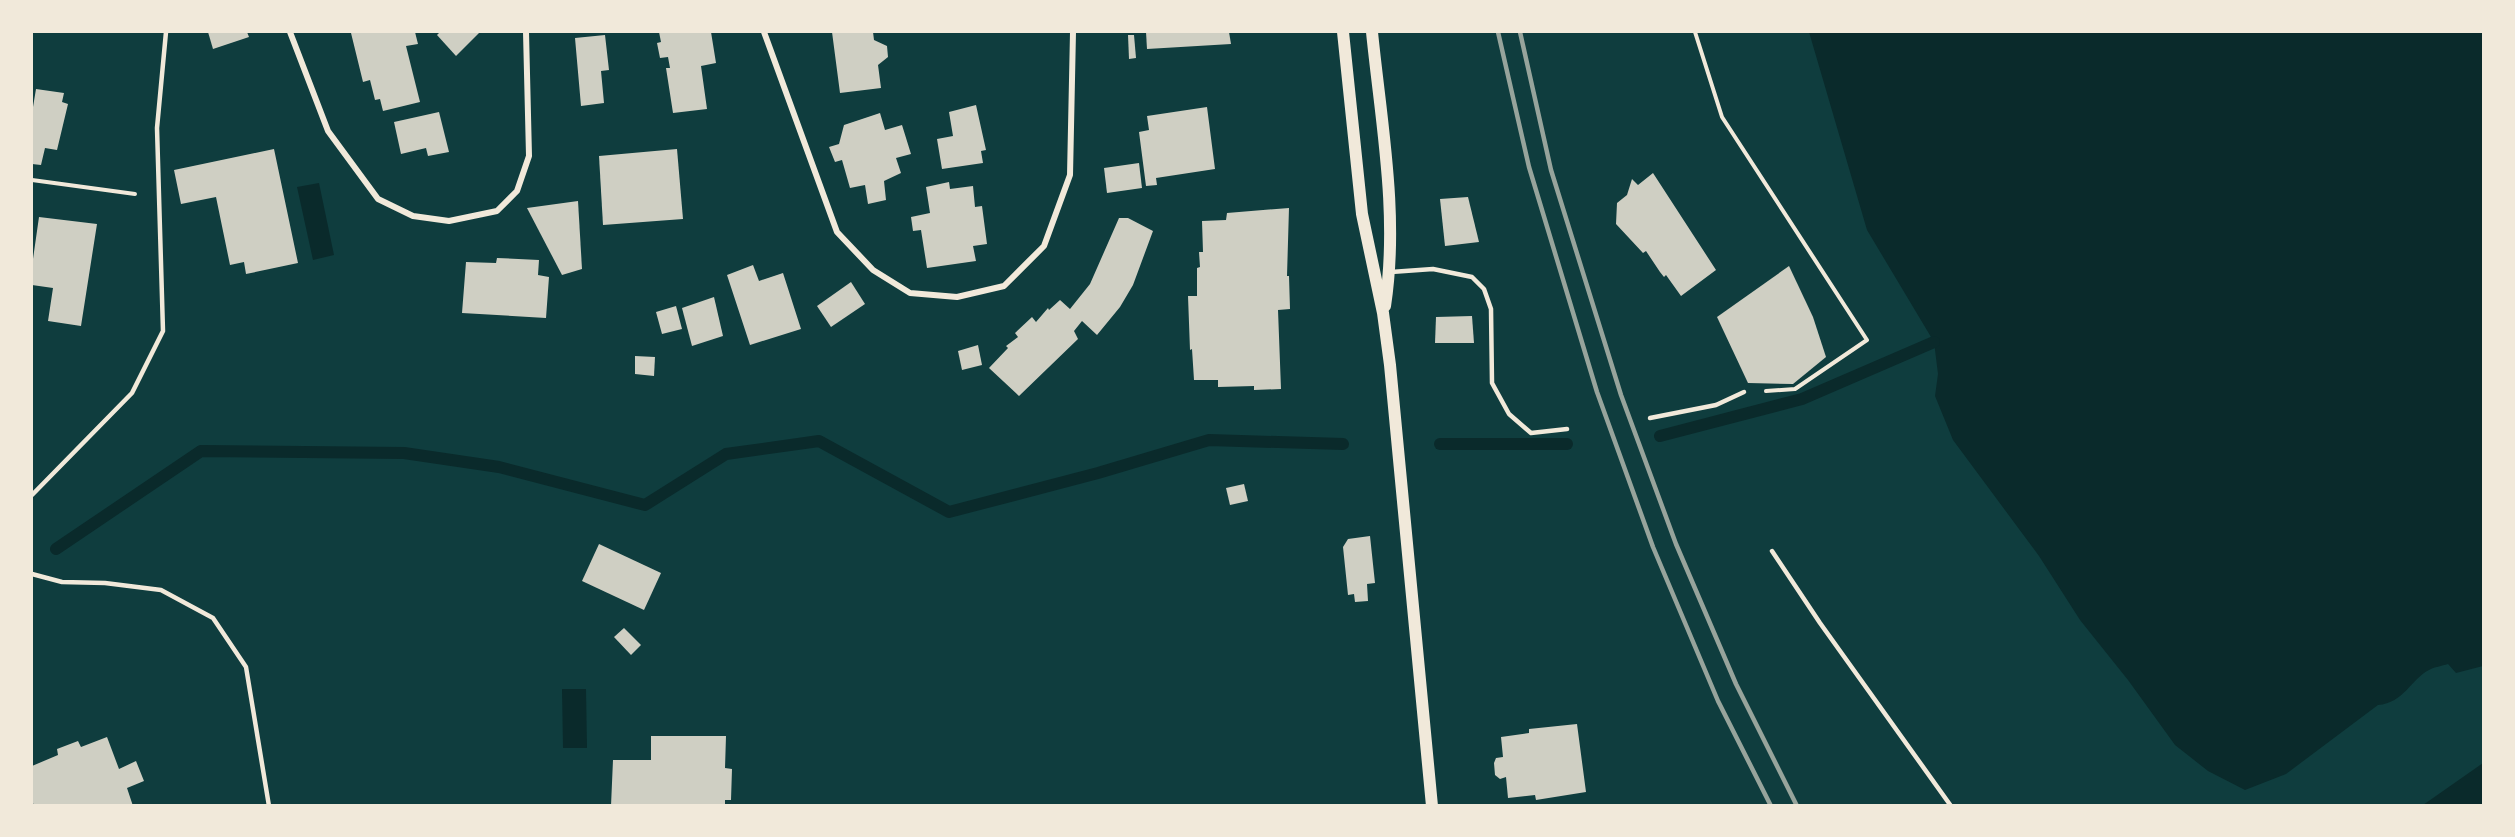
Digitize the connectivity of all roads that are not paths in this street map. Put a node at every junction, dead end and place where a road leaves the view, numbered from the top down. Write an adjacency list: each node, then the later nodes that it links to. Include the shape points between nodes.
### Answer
1 (166, 32): 13 (lane, via 157,128 163,331 132,393)
2 (290, 32): 3 (street, via 328,131 378,199 413,216 449,221 497,211 518,191 529,156)
3 (526, 32)
4 (764, 32): 5 (street, via 837,232 873,270 910,293 957,297 1004,286 1044,246 1070,175)
5 (1073, 32)
6 (1343, 32): 9 (main road, via 1362,214)
7 (1372, 32): 8 (main road, via 1391,229)
8 (1390, 272): 9 (main road); 12 (lane, via 1433,269 1472,277 1484,289 1491,309 1492,383 1509,414 1531,432)
9 (1383, 313): 17 (main road)
10 (1744, 392): 11 (lane, via 1716,405)
11 (1650, 418)
12 (1567, 429)
13 (32, 495)
14 (1772, 551): 18 (lane)
15 (32, 574): 16 (lane, via 62,582 161,590 213,618 246,668)
16 (269, 806)
17 (1432, 806)
18 (1951, 806)

